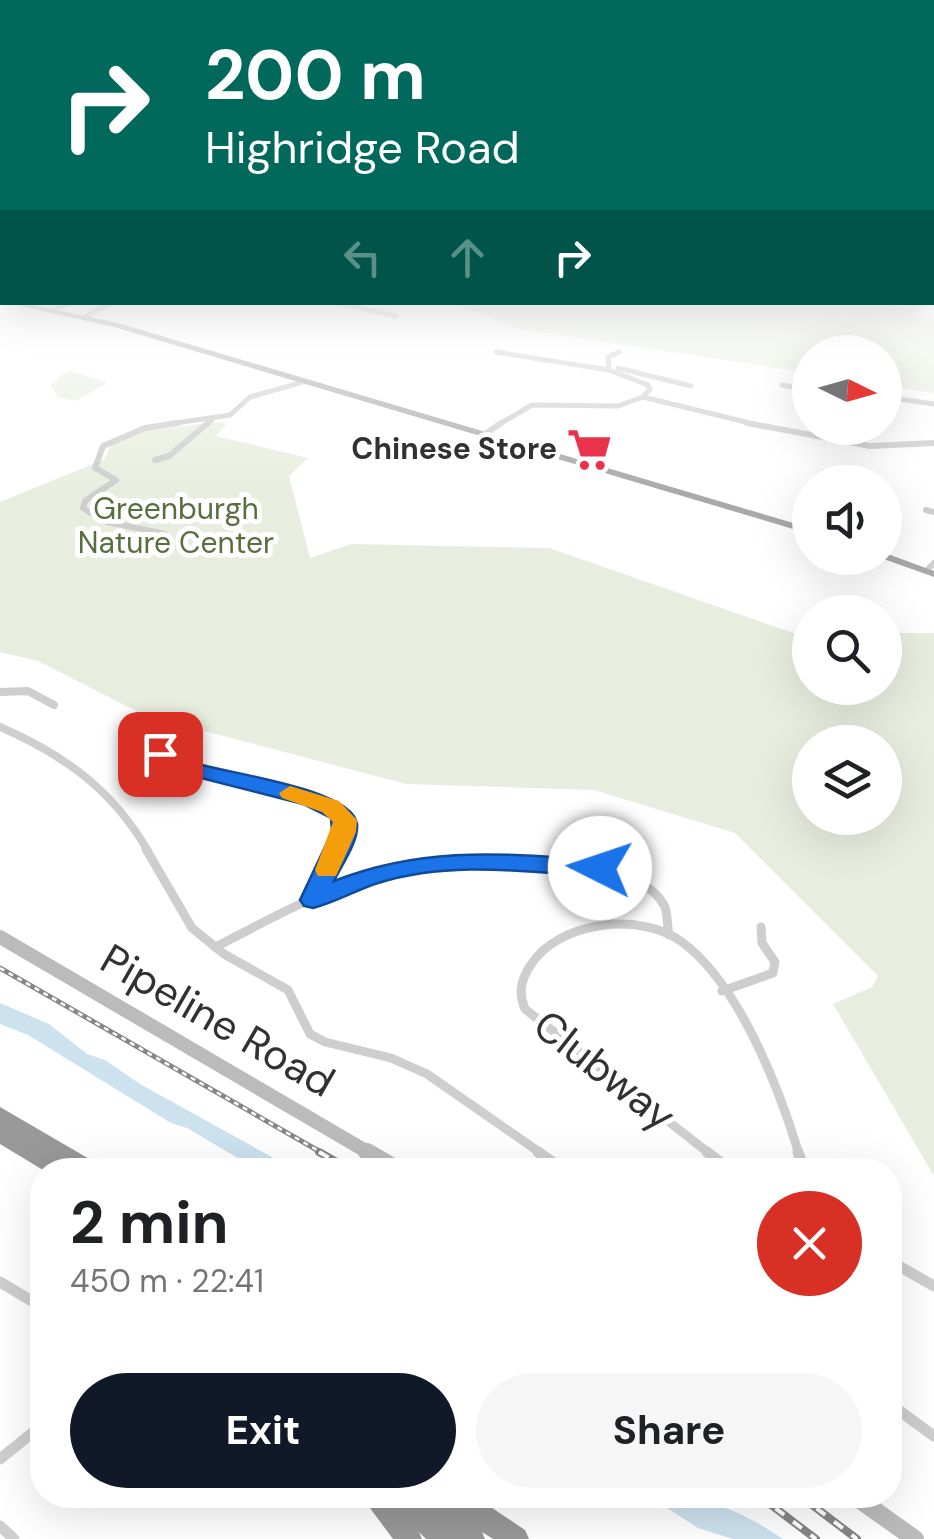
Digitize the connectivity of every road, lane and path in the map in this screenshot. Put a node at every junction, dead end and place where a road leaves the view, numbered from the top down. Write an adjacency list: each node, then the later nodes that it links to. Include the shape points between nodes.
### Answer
1 (189, 349): 5 (main road)
2 (496, 352): 4 (street)
3 (619, 352): 4 (street, via 608,358)
4 (609, 368): 7 (street); 9 (street, via 648,385)
5 (303, 382): 12 (street, via 250,398 240,410); 13 (main road)
6 (782, 384): 8 (street)
7 (691, 386)
8 (792, 386)
9 (644, 397): 13 (street, via 619,405 531,406); 14 (street, via 867,446 902,450)
10 (902, 400): 11 (street)
11 (934, 404)
12 (212, 420): 15 (street, via 170,456); 17 (street, via 145,428 103,446 96,468 116,480 83,508 103,521)
13 (484, 435): 16 (main road)
14 (934, 443)
15 (155, 460)
16 (792, 526)
17 (165, 534)
18 (902, 561): 19 (main road)
19 (931, 570)
20 (0, 692): 21 (street, via 33,693)
21 (54, 705)
22 (5, 729): 23 (street); 29 (street, via 65,760 111,800 192,928)
23 (0, 738)
24 (151, 746): 25 (street, via 178,765 339,812 344,832)
25 (313, 900): 27 (street, via 373,876 435,862 600,868 650,887 669,918); 29 (street)
26 (761, 926): 30 (street, via 775,970)
27 (669, 935): 30 (street, via 688,947); 37 (street, Clubway, via 605,925 570,930 537,954 520,996 532,1015)
28 (0, 937): 35 (street, Pipeline Road)
29 (214, 948): 36 (street, via 288,990 316,1038 428,1074)
30 (722, 991): 38 (street, via 778,1085)
31 (0, 1115): 34 (highway)
32 (0, 1134): 33 (highway)
33 (41, 1158)
34 (72, 1158)
35 (378, 1158)
36 (547, 1158)
37 (715, 1158)
38 (800, 1158)
39 (902, 1268): 41 (street)
40 (0, 1282): 42 (street)
41 (934, 1286)
42 (30, 1300)
43 (902, 1413): 45 (street)
44 (30, 1435): 46 (street)
45 (934, 1436)
46 (0, 1460)
47 (386, 1508): 54 (highway)
48 (414, 1508): 55 (highway)
49 (441, 1508): 56 (highway)
50 (470, 1508): 57 (highway)
51 (871, 1508): 58 (street)
52 (0, 1526): 53 (street)
53 (14, 1539)
54 (409, 1539)
55 (444, 1539)
56 (472, 1539)
57 (516, 1539)
58 (915, 1539)

